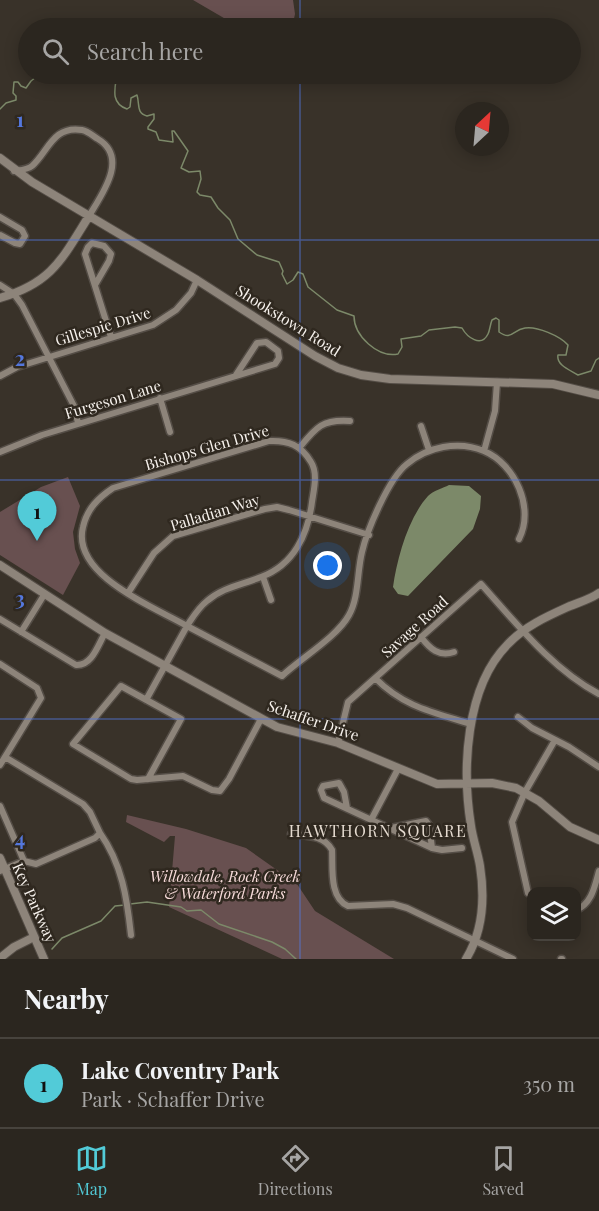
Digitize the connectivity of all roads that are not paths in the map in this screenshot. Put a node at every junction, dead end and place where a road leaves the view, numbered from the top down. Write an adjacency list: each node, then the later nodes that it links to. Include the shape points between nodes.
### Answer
1 (0, 158): 3 (street, Shookstown Road)
2 (32, 166): 3 (street); 4 (street); 5 (street, via 55,137 71,130 87,132 107,145 112,174)
3 (14, 171): 4 (street, Shookstown Road)
4 (32, 182): 5 (street, Shookstown Road)
5 (89, 216): 8 (street, Shookstown Road); 11 (street, via 55,268)
6 (0, 217): 7 (street, via 25,236 20,244)
7 (0, 235)
8 (197, 280): 13 (street, Gillespie Drive, via 176,310 163,320); 17 (street, Shookstown Road, via 338,368 390,379)
9 (0, 285): 11 (street)
10 (95, 285): 10 (street, via 111,254 104,246 92,243 85,254); 13 (street)
11 (14, 294): 12 (street); 14 (street)
12 (0, 298)
13 (111, 337): 14 (street, Gillespie Drive)
14 (48, 356): 16 (street, Gillespie Drive); 21 (street, via 74,406)
15 (236, 375): 15 (street, Furgeson Lane, via 257,342 266,342 278,351 275,364); 19 (street, Furgeson Lane)
16 (0, 376)
17 (497, 382): 18 (street, Shookstown Road, via 553,384); 26 (street, via 495,411)
18 (599, 395)
19 (160, 398): 21 (street, Furgeson Lane); 23 (street)
20 (350, 421): 24 (street, via 325,423)
21 (78, 423): 27 (street, Furgeson Lane)
22 (421, 426): 25 (street)
23 (170, 432)
24 (300, 447): 28 (street, via 313,465); 33 (street, Bishops Glen Drive, via 282,440 269,441 102,495 88,512 82,542 95,569)
25 (429, 450): 26 (street, via 456,446); 29 (street, via 404,466 390,482)
26 (484, 451): 30 (street, via 507,470 521,491 524,523)
27 (0, 452)
28 (311, 517): 29 (street, Palladian Way); 32 (street, via 291,556); 33 (street, Palladian Way, via 271,508 173,536 153,553)
29 (369, 535): 38 (street, Bishops Glen Drive, via 362,550 350,614 282,676)
30 (519, 538)
31 (0, 565): 35 (street, Schaffer Drive)
32 (263, 577): 36 (street); 38 (street, via 216,594 197,610)
33 (128, 593): 38 (street, Bishops Glen Drive)
34 (599, 593): 39 (street)
35 (45, 595): 40 (street); 41 (street, Schaffer Drive)
36 (272, 600)
37 (0, 619): 40 (street)
38 (187, 626): 45 (street)
39 (523, 631): 42 (street, Savage Road, via 480,584); 47 (street, via 567,673); 51 (street, via 500,654 487,675)
40 (21, 632): 41 (street, via 71,664 81,666 90,660)
41 (105, 633): 45 (street, Schaffer Drive)
42 (421, 638): 43 (street, via 434,651); 46 (street, Savage Road)
43 (454, 652)
44 (0, 664): 54 (street, via 38,688 41,698)
45 (165, 666): 48 (street); 50 (street, Schaffer Drive)
46 (375, 678): 51 (street, via 404,701); 53 (street, Savage Road, via 348,702)
47 (599, 694)
48 (146, 700): 58 (street, via 181,719); 58 (street, via 122,686 73,744 131,779)
49 (518, 717): 52 (street)
50 (261, 719): 53 (street, Schaffer Drive, via 294,733); 58 (street, via 220,791 183,776)
51 (471, 724): 59 (street)
52 (555, 740): 56 (street); 60 (street)
53 (338, 742): 57 (street, Schaffer Drive)
54 (5, 757): 55 (street); 65 (street, via 83,804)
55 (0, 765)
56 (599, 767)
57 (398, 769): 59 (street, Schaffer Drive, via 437,784); 63 (street)
58 (148, 779)
59 (466, 782): 60 (street, Schaffer Drive, via 492,783); 78 (street, via 482,884)
60 (525, 792): 67 (street, Schaffer Drive, via 570,827); 74 (street, via 513,826)
61 (0, 806): 71 (street)
62 (347, 808): 62 (street, via 324,798 323,786 339,783); 63 (street)
63 (371, 820): 64 (street)
64 (390, 829): 68 (street); 68 (street, via 426,821)
65 (100, 833): 71 (street, via 36,864); 76 (street, via 122,880)
66 (291, 834): 78 (street, via 315,836 328,844 332,850 335,893 341,903 393,904)
67 (599, 840)
68 (432, 848): 69 (street)
69 (462, 848)
70 (0, 858): 72 (street, Key Parkway)
71 (24, 861): 72 (street)
72 (2, 870): 77 (street, Key Parkway)
73 (599, 871): 75 (street, via 591,895)
74 (527, 888)
75 (581, 907)
76 (131, 935)
77 (34, 937): 79 (street); 80 (street, Key Parkway)
78 (475, 940): 81 (street); 82 (street)
79 (0, 958)
80 (44, 959)
81 (466, 959)
82 (513, 959)

